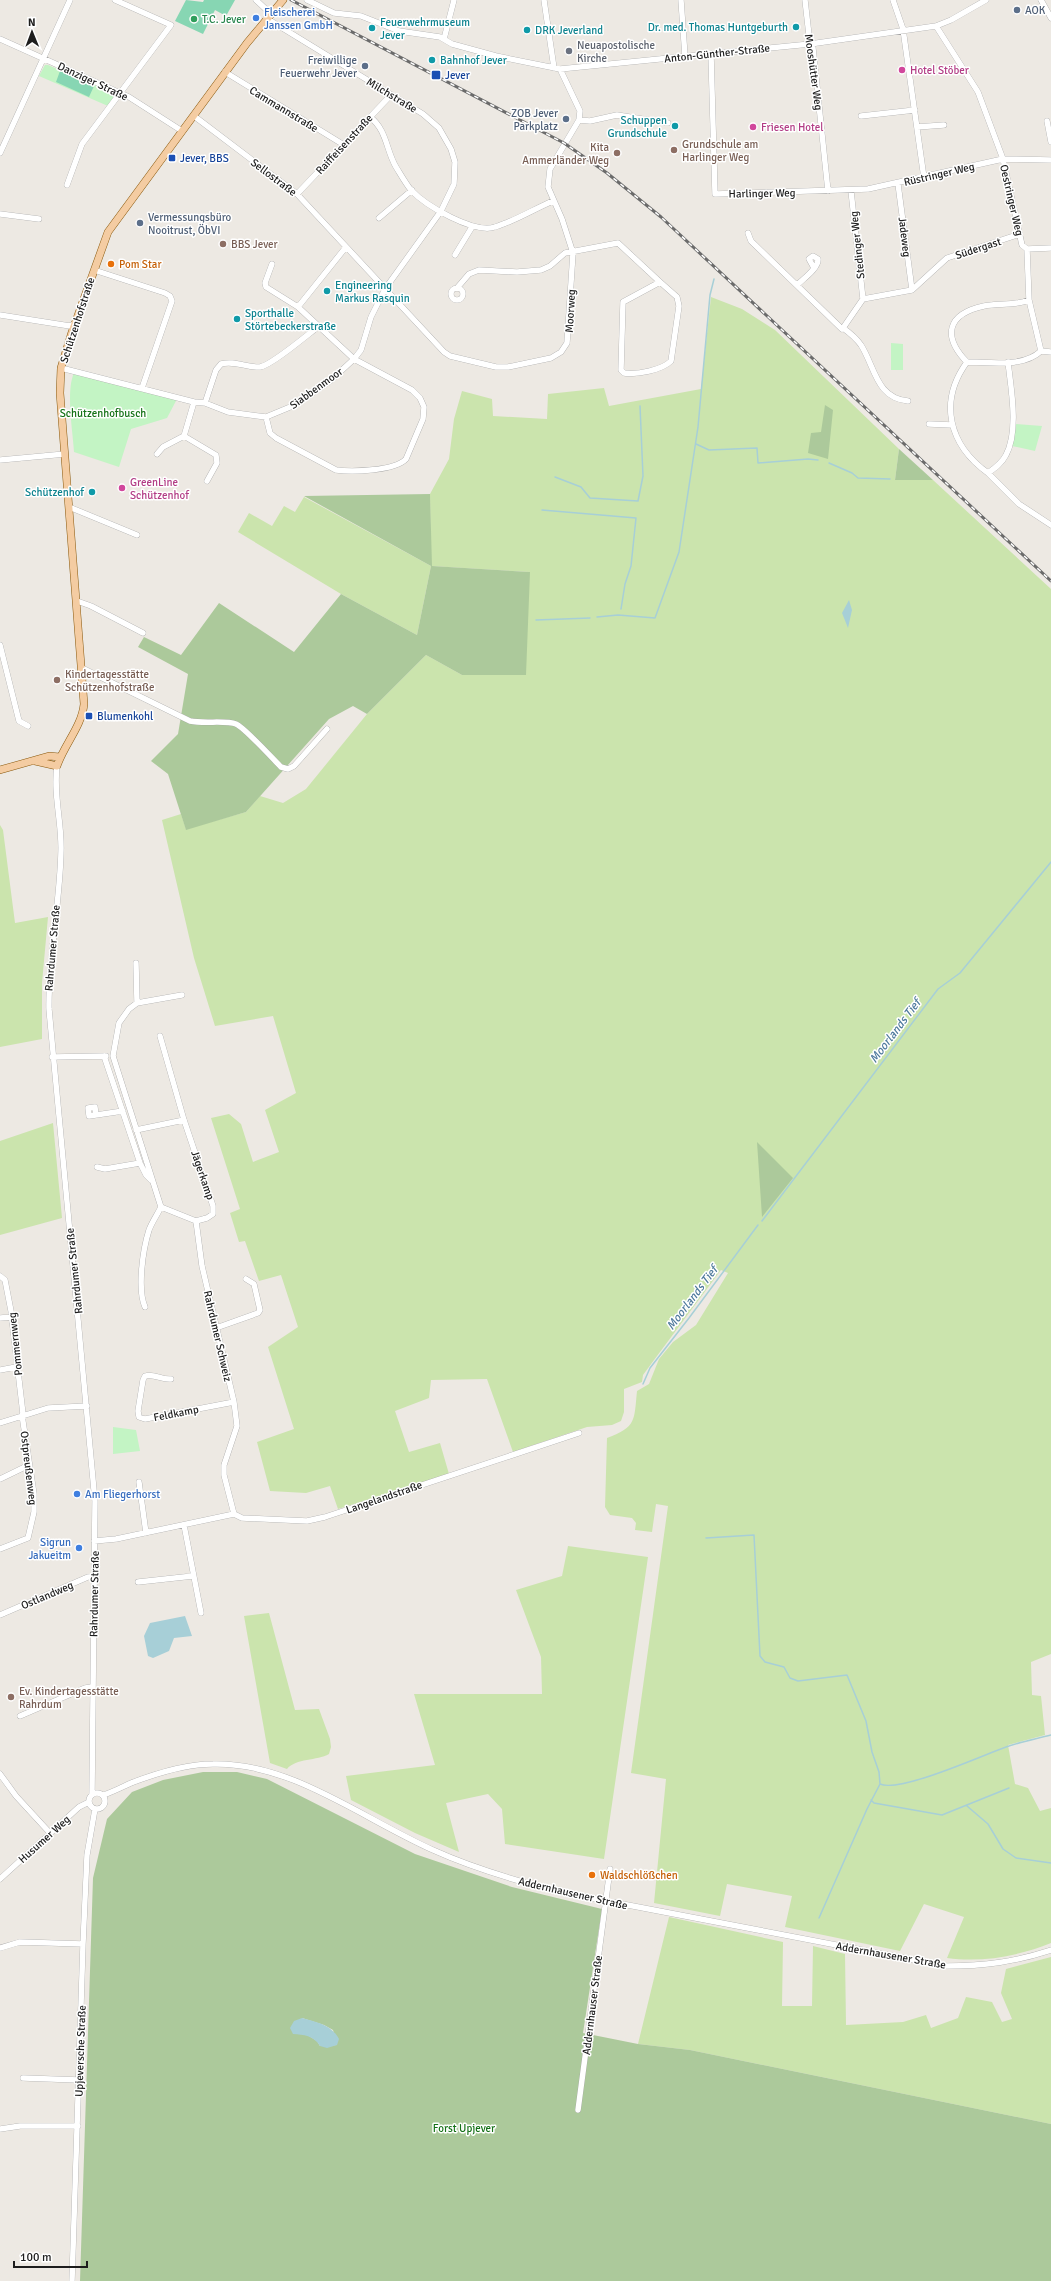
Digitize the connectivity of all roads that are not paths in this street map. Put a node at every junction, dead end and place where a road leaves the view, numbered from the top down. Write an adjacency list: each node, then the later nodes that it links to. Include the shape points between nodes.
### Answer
1 (70, 0): 23 (street)
2 (115, 0): 26 (street, via 171,25)
3 (256, 0): 14 (street, Milchstraße)
4 (283, 0): 14 (main road, Schützenhofstraße)
5 (307, 0): 19 (street, Anton-Günther-Straße, via 334,13 361,16 399,31)
6 (454, 0): 19 (street)
7 (544, 0): 24 (street)
8 (681, 0): 22 (street)
9 (805, 0): 20 (street, Mooshütter Weg)
10 (893, 0): 17 (street)
11 (986, 0): 13 (street, Anton-Günther-Straße)
12 (1042, 0): 15 (street)
13 (977, 2): 16 (street, Anton-Günther-Straße)
14 (268, 16): 25 (main road, Schützenhofstraße); 27 (street, Milchstraße)
15 (1051, 18)
16 (936, 26): 17 (street, Anton-Günther-Straße); 42 (street, Oestringer Weg, via 978,92)
17 (903, 29): 20 (street, Anton-Günther-Straße); 28 (street)
18 (0, 39): 23 (street, Danziger Straße)
19 (444, 39): 24 (street, Anton-Günther-Straße, via 452,44 496,56)
20 (810, 44): 21 (street, Anton-Günther-Straße); 49 (street, Mooshütter Weg, via 813,48)
21 (711, 54): 22 (street, Anton-Günther-Straße); 49 (street, Harlinger Weg, via 715,194)
22 (685, 56): 24 (street, Anton-Günther-Straße)
23 (44, 59): 26 (street, Danziger Straße); 38 (street)
24 (557, 69): 32 (street, via 580,111)
25 (225, 72): 29 (main road, Schützenhofstraße); 40 (street, Cammannstraße)
26 (121, 94): 37 (street, Danziger Straße); 46 (street, via 82,144)
27 (391, 95): 31 (street, Raiffeisenstraße); 52 (street, Milchstraße, via 439,128 451,149 455,162 454,184)
28 (915, 110): 30 (street); 36 (street)
29 (194, 116): 37 (main road, Schützenhofstraße); 50 (street, Sellostraße)
30 (861, 116)
31 (370, 117): 40 (street, Raiffeisenstraße); 47 (street, via 380,126 395,166)
32 (579, 120): 34 (street, via 590,121 618,115 636,120); 51 (street, Moorweg, via 550,169 548,187)
33 (1047, 121): 39 (street)
34 (668, 123)
35 (944, 125): 36 (street)
36 (917, 127): 44 (street)
37 (182, 131): 66 (main road, Schützenhofstraße, via 108,232)
38 (3, 140): 41 (street)
39 (1051, 142)
40 (344, 145): 50 (street, Raiffeisenstraße)
41 (0, 153)
42 (1003, 160): 43 (street, Rüstringer Weg); 44 (street, Rüstringer Weg); 58 (street, Oestringer Weg)
43 (1051, 160)
44 (924, 178): 45 (street, Rüstringer Weg)
45 (898, 184): 48 (street, Rüstringer Weg); 71 (street, Jadeweg)
46 (67, 185)
47 (412, 190): 52 (street); 54 (street)
48 (851, 190): 49 (street, Rüstringer Weg); 72 (street, Stedinger Weg)
49 (828, 191)
50 (297, 194): 59 (street, Sellostraße)
51 (553, 200): 56 (street, via 494,228); 62 (street, Moorweg, via 562,218)
52 (441, 211): 56 (street); 70 (street, Siabbenmoor)
53 (0, 214): 55 (street)
54 (379, 218)
55 (39, 219)
56 (472, 227): 63 (street)
57 (748, 232): 68 (street, via 751,241)
58 (1020, 234): 61 (street, Oestringer Weg, via 1022,245); 71 (street, Südergast, via 947,258)
59 (346, 247): 70 (street, Sellostraße); 74 (street)
60 (1051, 248): 61 (street)
61 (1027, 249): 73 (street, Oestringer Weg)
62 (573, 253): 67 (street, via 618,243); 69 (street, via 565,253 541,270 479,270 469,274); 70 (street, Moorweg, via 567,343 561,352 551,358 508,367 496,367 450,356)
63 (456, 255)
64 (272, 264): 74 (street, via 266,287)
65 (814, 268): 68 (street)
66 (94, 270): 76 (main road, Schützenhofstraße); 85 (street, via 165,292 170,296 172,301)
67 (660, 282): 67 (street, via 624,302 621,370 624,373 631,374 667,365 671,361 679,306 677,297)
68 (797, 285): 78 (street)
69 (457, 288)
70 (385, 289): 81 (street, Siabbenmoor, via 361,350)
71 (912, 290): 72 (street)
72 (863, 299): 78 (street)
73 (1030, 300): 79 (street, Oestringer Weg); 82 (street, via 984,306 953,323 952,343)
74 (298, 307): 77 (street)
75 (0, 316): 76 (street, via 70,326)
76 (74, 324): 84 (main road, Schützenhofstraße)
77 (319, 326): 81 (street); 88 (street, via 262,367 231,361 221,364 216,370)
78 (843, 329): 86 (street, via 860,344 880,384 896,399)
79 (1041, 351): 80 (street); 83 (street, via 1034,357)
80 (1051, 352)
81 (354, 359): 89 (street, Siabbenmoor, via 296,405); 89 (street, via 412,390 424,406 423,418 402,463 393,467 346,472 336,470 276,438 270,433)
82 (967, 362): 83 (street); 91 (street, via 953,387)
83 (1008, 362): 96 (street, via 1013,404 1010,442 1006,455 998,466)
84 (61, 368): 85 (street, Siabbenmoor); 93 (main road, Schützenhofstraße, via 60,393)
85 (142, 388): 87 (street, Siabbenmoor)
86 (908, 401)
87 (194, 402): 88 (street, Siabbenmoor); 92 (street)
88 (205, 403): 89 (street, Siabbenmoor, via 228,412)
89 (266, 417)
90 (929, 424): 91 (street)
91 (952, 425): 96 (street, via 957,441 964,451)
92 (184, 436): 94 (street, via 163,447); 97 (street, via 216,455 217,463)
93 (65, 454): 95 (street); 98 (main road, Schützenhofstraße)
94 (158, 454)
95 (0, 460)
96 (988, 473): 99 (street, via 1019,504)
97 (207, 481)
98 (69, 507): 100 (street); 101 (main road, Schützenhofstraße)
99 (1051, 525)
100 (137, 535)
101 (77, 601): 102 (street); 104 (main road, Schützenhofstraße)
102 (143, 633)
103 (0, 645): 105 (street, via 20,721)
104 (82, 668): 106 (street, via 190,721 237,724 281,766 288,769 294,766); 107 (main road, Schützenhofstraße, via 83,709 79,722)
105 (28, 726)
106 (327, 729)
107 (60, 757): 108 (main road, via 49,756); 109 (main road, Schützenhofstraße)
108 (34, 761): 109 (main road); 110 (main road)
109 (57, 766): 117 (street, Rahrdumer Straße, via 56,788 62,852 48,991)
110 (0, 770)
111 (136, 963): 113 (street)
112 (182, 995): 113 (street)
113 (137, 1003): 116 (street, via 119,1023)
114 (160, 1036): 120 (street, Jägerkamp)
115 (104, 1056): 116 (street); 117 (street); 118 (street)
116 (113, 1056): 121 (street)
117 (52, 1057): 137 (street, Rahrdumer Straße)
118 (123, 1111): 119 (street); 122 (street)
119 (96, 1115)
120 (184, 1120): 121 (street); 126 (street, Jägerkamp, via 213,1206 213,1214)
121 (136, 1130): 124 (street)
122 (140, 1163): 123 (street, via 106,1170); 124 (street, via 146,1176)
123 (97, 1167)
124 (151, 1180): 125 (street)
125 (161, 1207): 126 (street); 129 (street, via 146,1241 142,1287)
126 (196, 1221): 132 (street, Rahrdumer Schweiz, via 202,1266)
127 (0, 1276): 130 (street, Pommernweg, via 5,1280)
128 (246, 1279): 132 (street, via 254,1284 260,1310)
129 (145, 1307)
130 (12, 1317): 131 (street); 133 (street, Pommernweg)
131 (0, 1318)
132 (216, 1328): 136 (street, Rahrdumer Schweiz)
133 (16, 1367): 134 (street); 138 (street, Pommernweg)
134 (0, 1370)
135 (170, 1379): 136 (street, Feldkamp, via 164,1380 151,1374 145,1376 142,1380 139,1417 145,1419)
136 (234, 1402): 144 (street, Rahrdumer Schweiz, via 237,1426 224,1465 224,1475)
137 (87, 1406): 138 (street, via 48,1408); 147 (street, Rahrdumer Straße, via 96,1501)
138 (22, 1415): 139 (street); 141 (street, Ostpreußenweg)
139 (0, 1423)
140 (579, 1433): 144 (street, Langelandstraße, via 325,1517 307,1521 242,1518)
141 (29, 1465): 142 (street); 148 (street, Ostpreußenweg, via 34,1512 28,1538)
142 (0, 1479)
143 (139, 1482): 146 (street)
144 (234, 1514): 145 (street, Langelandstraße)
145 (184, 1525): 146 (street, Langelandstraße); 149 (street)
146 (146, 1533): 147 (street, Langelandstraße)
147 (94, 1541): 150 (street, Rahrdumer Straße)
148 (0, 1549)
149 (193, 1576): 151 (street); 152 (street)
150 (94, 1577): 153 (street, Ostlandweg, via 88,1577); 154 (street, Rahrdumer Straße)
151 (138, 1582)
152 (201, 1613)
153 (0, 1615)
154 (92, 1687): 155 (street); 157 (street, Rahrdumer Straße, via 92,1777)
155 (20, 1716)
156 (0, 1774): 160 (street, via 20,1801)
157 (99, 1795): 158 (street); 159 (street, Upjeversche Straße, via 104,1805); 163 (street, Addernhausener Straße, via 185,1766 229,1764 261,1769 288,1778 462,1862 537,1886)
158 (89, 1802): 159 (street); 160 (street, Husumer Weg, via 79,1807)
159 (97, 1809): 164 (street, Upjeversche Straße, via 87,1854)
160 (50, 1833): 162 (street, Husumer Weg)
161 (610, 1868): 163 (street, Addernhauser Straße)
162 (0, 1879)
163 (605, 1901): 166 (street, Addernhausener Straße, via 946,1966 989,1965 1019,1960); 169 (street, Addernhauser Straße)
164 (83, 1944): 165 (street, via 20,1942); 168 (street, Upjeversche Straße)
165 (0, 1948)
166 (1051, 1950)
167 (23, 2078): 168 (street)
168 (79, 2080): 170 (street, Upjeversche Straße)
169 (578, 2110)
170 (78, 2126): 171 (street, via 20,2126); 172 (street, Upjeversche Straße)
171 (0, 2129)
172 (72, 2281)

